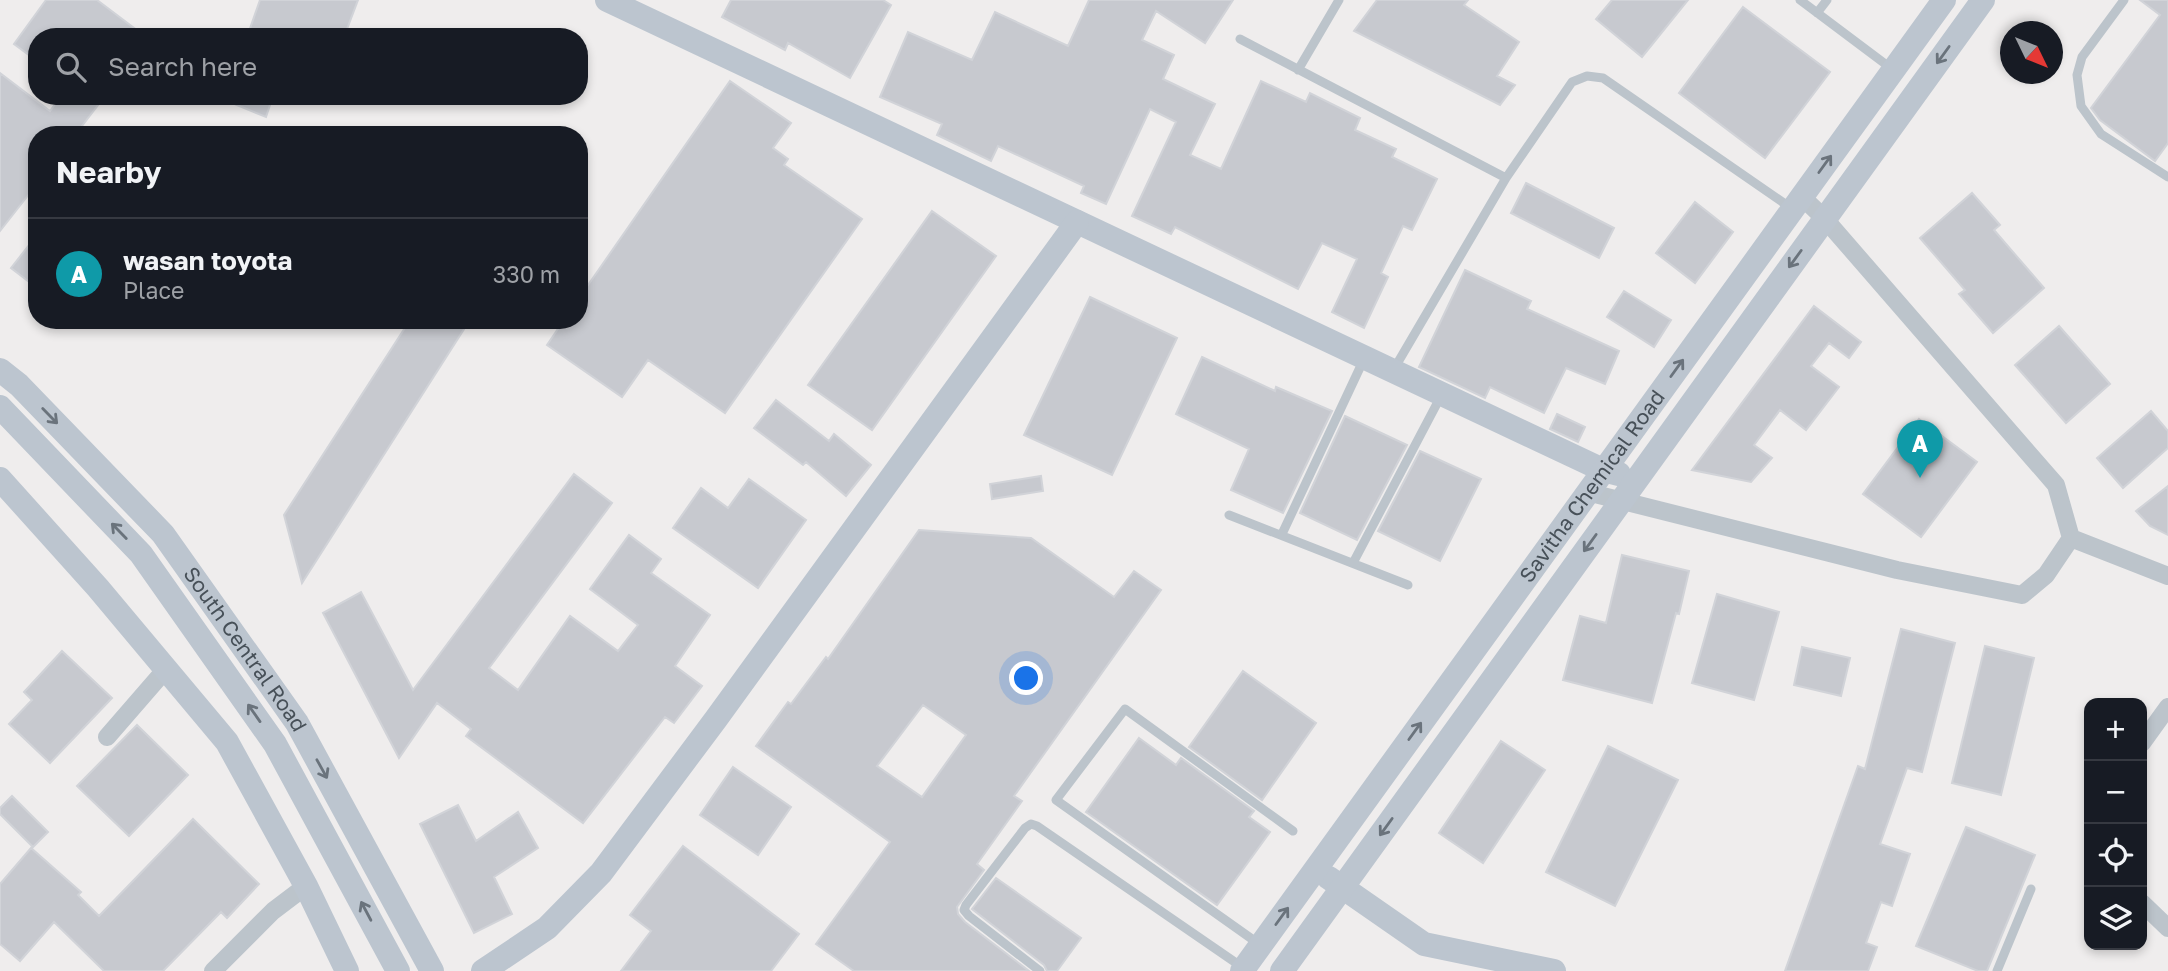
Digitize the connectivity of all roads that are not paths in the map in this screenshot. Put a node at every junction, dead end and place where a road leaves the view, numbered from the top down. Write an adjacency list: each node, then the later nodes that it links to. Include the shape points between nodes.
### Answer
1 (607, 0): 16 (main road)
2 (1339, 0): 10 (lane)
3 (1800, 0): 8 (lane)
4 (1827, 0): 8 (lane)
5 (1944, 0): 11 (main road, Savitha Chemical Road)
6 (1983, 0): 15 (main road, Savitha Chemical Road, one-way to 15)
7 (2124, 0): 12 (lane, via 2082,57 2077,75 2081,106 2101,134)
8 (1816, 13): 11 (lane)
9 (1240, 39): 10 (lane)
10 (1297, 70): 13 (lane)
11 (1893, 71): 14 (main road, Savitha Chemical Road, one-way to 11)
12 (2166, 172)
13 (1506, 178): 14 (lane, via 1572,82 1587,76 1603,78); 19 (lane)
14 (1797, 202): 15 (street); 22 (main road, Savitha Chemical Road, one-way to 14)
15 (1824, 218): 23 (main road, Savitha Chemical Road, one-way to 23); 29 (street, via 2056,485)
16 (1077, 222): 17 (main road); 50 (main road, via 601,873 547,928)
17 (1365, 357): 19 (main road); 28 (lane)
18 (0, 370): 49 (main road, South Central Road, one-way to 49, via 163,534 297,723)
19 (1393, 370): 20 (main road)
20 (1442, 394): 22 (main road); 30 (lane)
21 (0, 407): 48 (main road, South Central Road, one-way to 21, via 275,744 165,588 141,554)
22 (1603, 470): 23 (main road); 25 (main road, Savitha Chemical Road)
23 (1637, 478): 26 (main road, Savitha Chemical Road)
24 (0, 480): 33 (main road)
25 (1587, 492): 26 (street); 38 (main road, Savitha Chemical Road, one-way to 25)
26 (1621, 501): 29 (street, via 1897,570 2022,594 2046,575); 40 (main road, Savitha Chemical Road, one-way to 40)
27 (1229, 515): 28 (lane)
28 (1282, 534): 30 (lane)
29 (2071, 538): 31 (street)
30 (1353, 563): 32 (lane)
31 (2168, 576)
32 (1408, 585)
33 (166, 669): 36 (street); 39 (main road, via 227,742)
34 (2168, 708): 35 (street)
35 (2147, 736)
36 (107, 737)
37 (1293, 831): 44 (lane, via 1125,709 1056,800)
38 (1316, 868): 40 (main road); 44 (main road, Savitha Chemical Road, one-way to 38)
39 (306, 886): 46 (street, via 273,911); 47 (main road)
40 (1343, 887): 52 (main road, Savitha Chemical Road); 53 (main road, via 1424,944)
41 (2031, 890): 54 (lane)
42 (2147, 908): 43 (street)
43 (2168, 928)
44 (1261, 944): 45 (main road, Savitha Chemical Road)
45 (1243, 970): 51 (lane, via 1031,824 964,910)
46 (213, 971)
47 (347, 971)
48 (398, 971)
49 (432, 971)
50 (483, 971)
51 (1040, 971)
52 (1282, 971)
53 (1554, 971)
54 (1997, 971)

